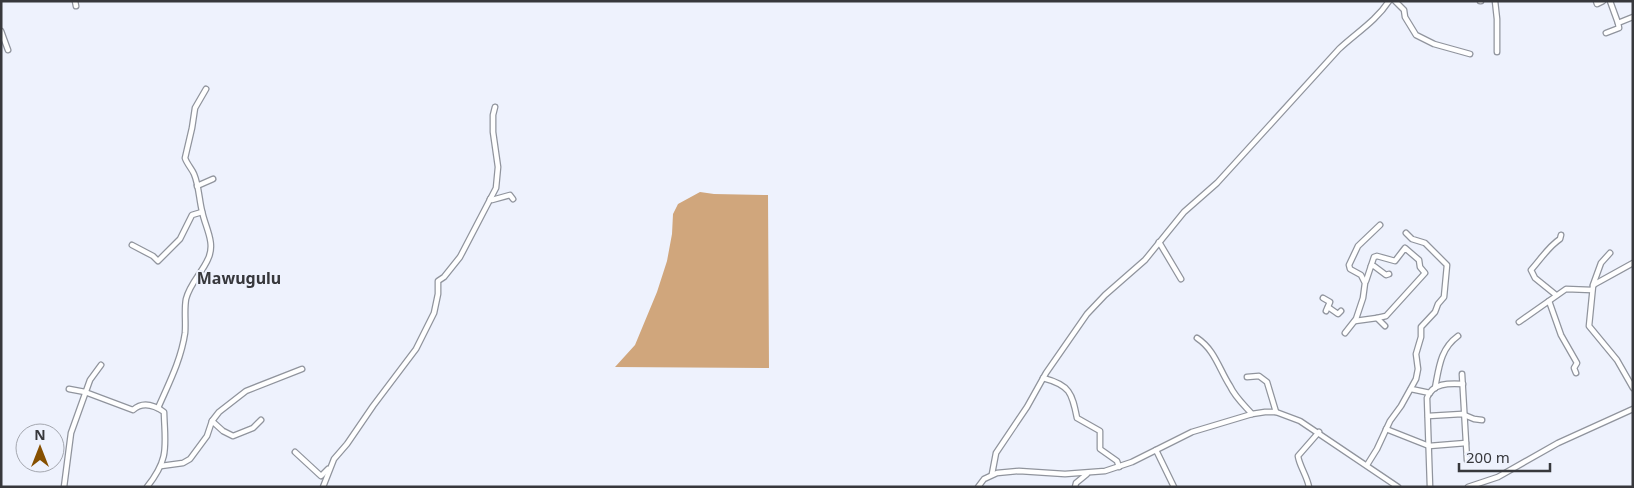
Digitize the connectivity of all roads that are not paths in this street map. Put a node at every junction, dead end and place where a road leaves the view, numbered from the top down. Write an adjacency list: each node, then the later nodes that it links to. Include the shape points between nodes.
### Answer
1 (1389, 1): 24 (street, via 1339,49)
2 (1395, 1): 13 (street, via 1404,10 1416,35 1434,44)
3 (1495, 1): 12 (street)
4 (1596, 1): 5 (street, via 1597,4)
5 (1604, 1)
6 (1610, 1): 8 (street)
7 (1633, 18): 8 (street)
8 (1618, 23): 10 (street, via 1619,28)
9 (1, 30): 11 (street)
10 (1606, 33)
11 (8, 50)
12 (1498, 52)
13 (1470, 54)
14 (206, 89): 17 (street, via 195,108 185,158)
15 (495, 106): 18 (street, via 493,132 498,167 496,188)
16 (213, 179): 17 (street)
17 (197, 186): 20 (street)
18 (490, 198): 19 (street, via 510,195); 72 (street, via 460,257 438,282 434,313 416,349)
19 (513, 199)
20 (202, 212): 25 (street, via 192,215 180,240 158,261); 57 (street, via 211,242 209,259 187,297 181,355)
21 (1380, 224): 31 (street, via 1358,246 1349,265)
22 (1406, 233): 54 (street, via 1412,239 1426,243 1447,265 1448,271 1444,297 1421,327 1416,354 1418,373)
23 (1561, 235): 33 (street, via 1531,270 1535,278)
24 (1159, 242): 30 (street); 48 (street, via 1145,260 1087,314)
25 (132, 245)
26 (1610, 254): 32 (street, via 1601,263)
27 (1633, 263): 32 (street, via 1600,280)
28 (1371, 266): 29 (street); 31 (street); 37 (street, via 1377,256 1395,261 1405,248 1419,260 1425,273 1386,316)
29 (1389, 274)
30 (1181, 279)
31 (1365, 283): 38 (street)
32 (1592, 288): 33 (street, via 1570,288); 52 (street, via 1590,326 1617,360)
33 (1556, 295): 35 (street)
34 (1323, 298): 36 (street, via 1330,300 1327,309 1338,314)
35 (1549, 300): 39 (street); 46 (street, via 1561,335 1577,364 1574,368)
36 (1340, 311)
37 (1377, 318): 38 (street); 40 (street)
38 (1355, 322): 41 (street)
39 (1519, 322)
40 (1386, 326)
41 (1345, 333)
42 (1458, 336): 51 (street, via 1443,354)
43 (1197, 338): 60 (street, via 1211,350 1230,387)
44 (100, 365): 55 (street)
45 (302, 369): 65 (street, via 246,390)
46 (1576, 373)
47 (1462, 374): 50 (street)
48 (1043, 378): 76 (street, via 1070,391 1077,418 1100,431 1100,449 1117,461); 78 (street, via 1028,408 996,453)
49 (1247, 378): 59 (street, via 1258,376 1268,382)
50 (1463, 384): 51 (street); 61 (street)
51 (1435, 388): 56 (street)
52 (1633, 388)
53 (69, 389): 55 (street)
54 (1411, 389): 56 (street); 66 (street)
55 (85, 392): 57 (street, via 133,410 144,404); 79 (street, via 72,433)
56 (1430, 393): 62 (street, via 1427,398)
57 (158, 408): 75 (street, via 164,412 166,443)
58 (1633, 408): 88 (street, via 1558,443 1498,477)
59 (1276, 412): 60 (street); 67 (street, via 1300,420)
60 (1252, 414): 70 (street, via 1192,432)
61 (1465, 415): 62 (street); 64 (street); 68 (street)
62 (1428, 416): 69 (street)
63 (261, 420): 65 (street, via 253,428 233,436)
64 (1482, 420)
65 (212, 421): 75 (street, via 207,436 190,459)
66 (1386, 429): 69 (street); 74 (street)
67 (1319, 432): 74 (street); 85 (street, via 1298,456)
68 (1466, 443): 69 (street); 73 (street)
69 (1429, 446): 87 (street)
70 (1156, 450): 76 (street); 84 (street)
71 (295, 452): 72 (street, via 321,476)
72 (334, 459): 81 (street)
73 (1467, 460)
74 (1367, 465): 86 (street)
75 (161, 466): 80 (street)
76 (1119, 467): 77 (street)
77 (1088, 473): 78 (street); 83 (street)
78 (992, 474): 82 (street)
79 (64, 487)
80 (147, 487)
81 (323, 487)
82 (978, 487)
83 (1075, 487)
84 (1174, 487)
85 (1309, 487)
86 (1398, 487)
87 (1430, 487)
88 (1468, 487)

